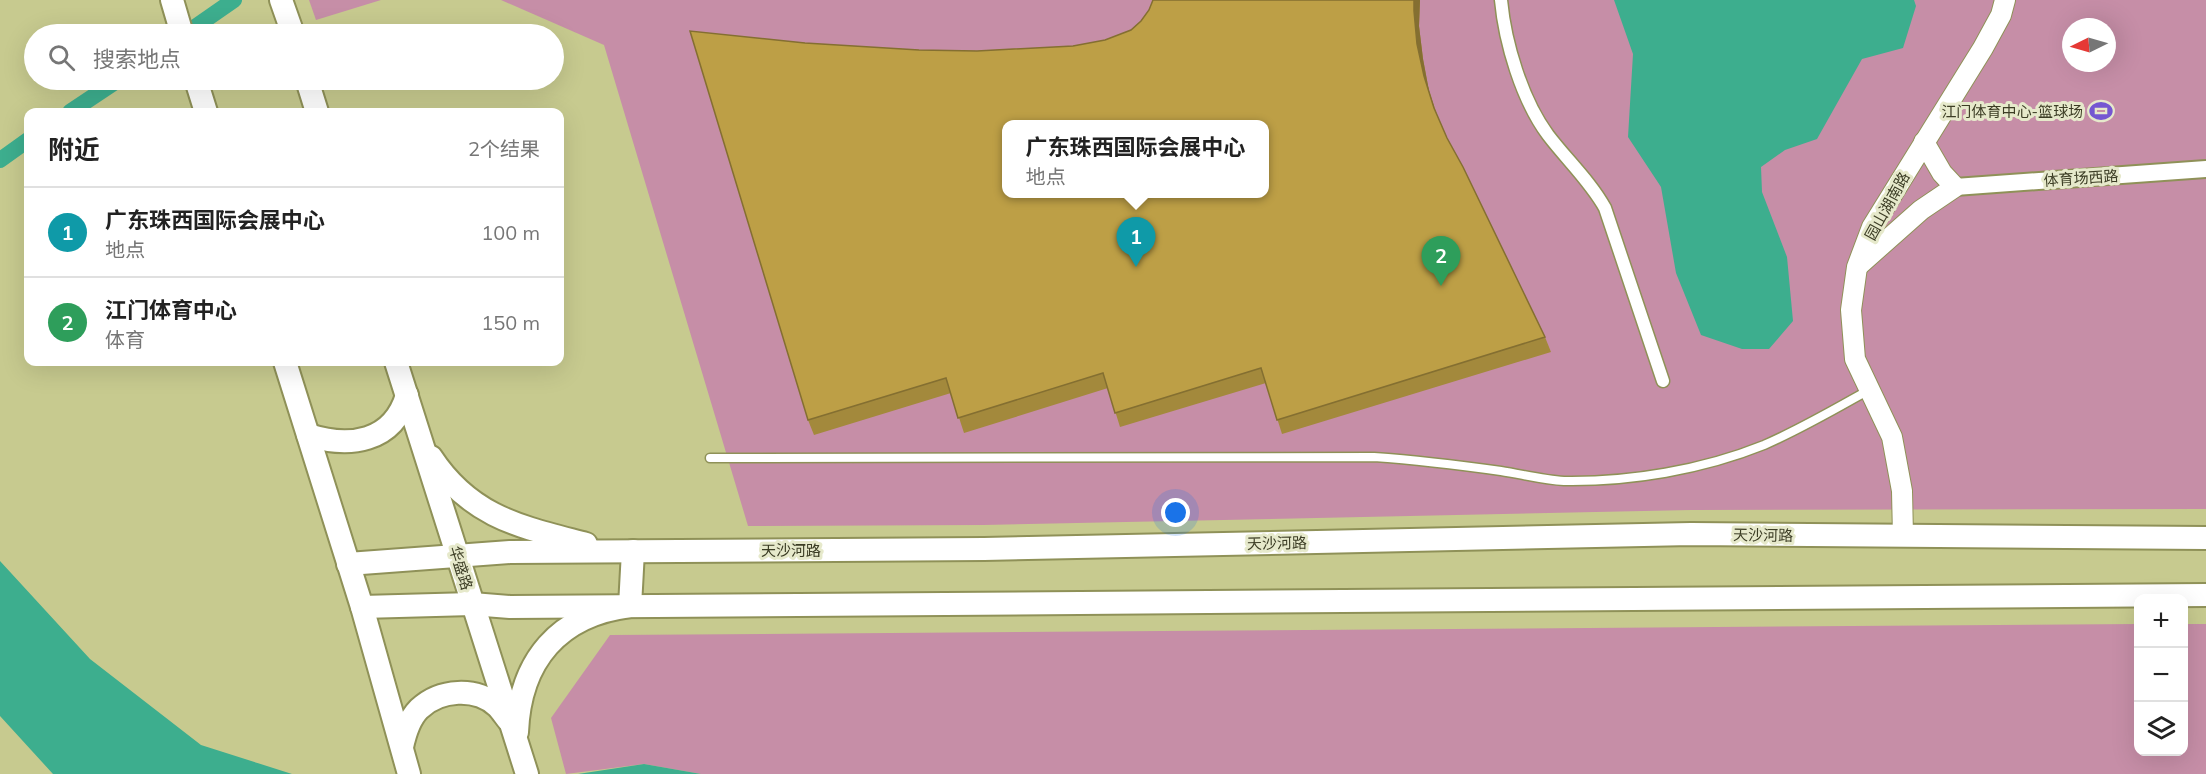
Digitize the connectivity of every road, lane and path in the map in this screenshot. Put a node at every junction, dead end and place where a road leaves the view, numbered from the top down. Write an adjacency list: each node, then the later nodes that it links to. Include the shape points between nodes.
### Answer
1 (173, 0): 5 (main road)
2 (1501, 0): 17 (street, via 1508,42 1531,104 1547,133 1595,190 1605,208)
3 (2005, 0): 11 (street, 园山湖南路, via 1983,48)
4 (283, 4): 6 (main road)
5 (179, 24)
6 (290, 24)
7 (199, 90): 9 (main road)
8 (310, 90): 10 (main road)
9 (205, 108)
10 (316, 108)
11 (1924, 142): 13 (street); 14 (street, 园山湖南路, via 1872,227)
12 (2206, 169): 13 (street, 体育场西路)
13 (1955, 187): 14 (street, via 1921,210)
14 (1857, 267): 18 (street, 园山湖南路, via 1851,310 1853,340 1855,359)
15 (286, 366): 20 (main road)
16 (397, 366): 19 (main road, 华盛路)
17 (1663, 381)
18 (1869, 389): 22 (lane, via 1792,432 1724,459 1659,474 1616,478 1562,481 1374,457); 23 (street, 园山湖南路, via 1892,437 1902,491)
19 (407, 395): 20 (main road, via 396,418 363,440 336,442); 21 (main road, 华盛路)
20 (308, 435): 27 (main road)
21 (421, 440): 25 (main road, via 448,479 505,521); 26 (main road, 华盛路)
22 (710, 458)
23 (1903, 536): 24 (main road, 天沙河路); 25 (main road, 天沙河路, via 1691,534 984,549)
24 (2206, 538)
25 (623, 551): 26 (main road, 天沙河路); 30 (main road)
26 (457, 555): 27 (main road, 天沙河路); 29 (main road, 华盛路)
27 (348, 564): 31 (main road)
28 (2206, 596): 30 (main road)
29 (472, 604): 30 (main road); 31 (main road); 32 (main road, 华盛路)
30 (630, 606): 32 (main road, via 587,616 551,641 527,677 520,698)
31 (362, 607): 33 (main road)
32 (516, 742): 33 (main road, via 510,722 496,705 478,695 457,692 436,697 419,709 407,726); 35 (main road, 华盛路)
33 (402, 747): 34 (main road)
34 (409, 774)
35 (526, 774)

